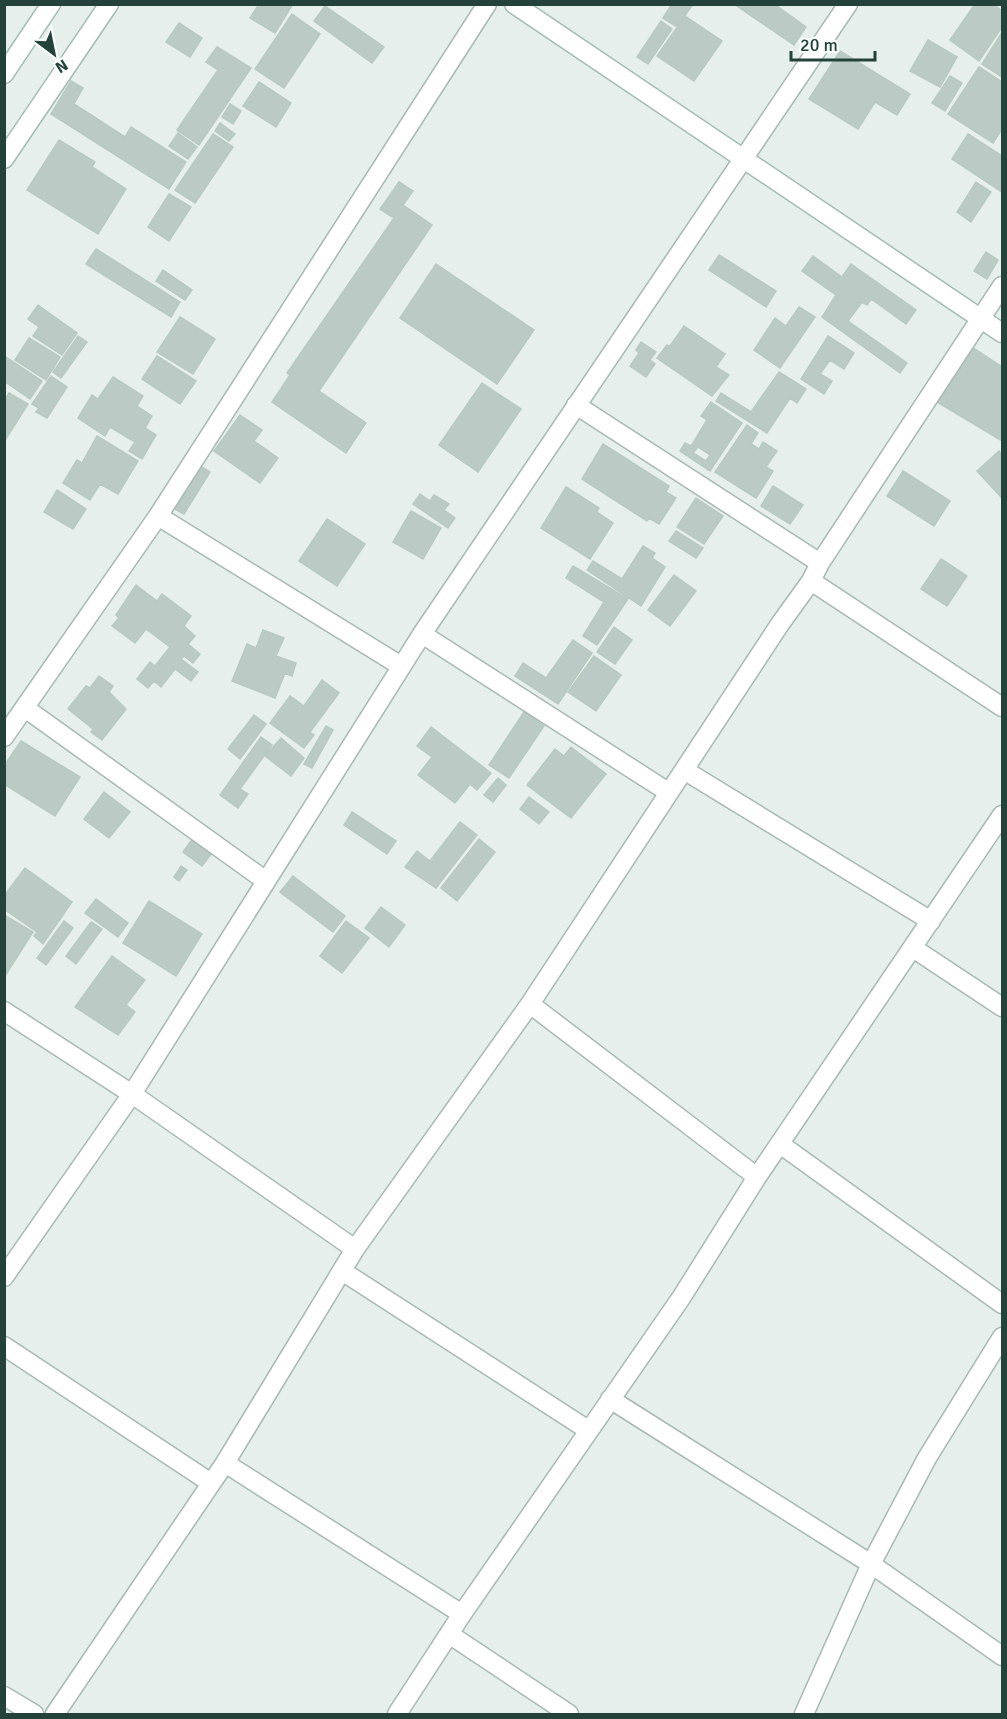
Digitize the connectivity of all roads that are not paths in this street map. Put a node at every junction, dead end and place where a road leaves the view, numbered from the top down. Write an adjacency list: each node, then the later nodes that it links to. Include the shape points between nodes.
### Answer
1 (51, 4): 6 (street)
2 (109, 4): 8 (street)
3 (487, 4): 13 (street)
4 (514, 4): 7 (street)
5 (848, 4): 7 (street)
6 (4, 74)
7 (743, 158): 10 (street); 12 (street)
8 (4, 159)
9 (1002, 286): 10 (street)
10 (981, 319): 11 (street); 14 (street)
11 (1002, 333)
12 (576, 405): 14 (street); 16 (street)
13 (158, 516): 17 (street); 19 (street)
14 (820, 563): 15 (street)
15 (812, 581): 18 (street); 21 (street)
16 (422, 634): 17 (street); 22 (street)
17 (401, 666): 24 (street)
18 (1002, 707)
19 (25, 708): 20 (street); 24 (street)
20 (4, 737)
21 (684, 770): 22 (street); 25 (street)
22 (668, 792): 27 (street)
23 (1002, 815): 25 (street)
24 (266, 881): 30 (street)
25 (931, 921): 26 (street)
26 (913, 948): 28 (street); 31 (street)
27 (530, 1004): 32 (street); 33 (street)
28 (1002, 1007)
29 (4, 1011): 30 (street)
30 (132, 1094): 33 (street); 35 (street)
31 (780, 1144): 32 (street); 36 (street)
32 (757, 1177): 39 (street, via 681,1298)
33 (356, 1249): 34 (street)
34 (342, 1271): 40 (street); 41 (street)
35 (4, 1277)
36 (1002, 1304)
37 (1002, 1337): 43 (street, via 927,1458)
38 (4, 1346): 42 (street)
39 (610, 1399): 40 (street); 43 (street)
40 (588, 1430): 44 (street)
41 (225, 1463): 42 (street); 44 (street)
42 (211, 1483): 49 (street)
43 (871, 1564): 46 (street); 52 (street)
44 (462, 1614): 45 (street)
45 (449, 1634): 50 (street); 51 (street)
46 (1002, 1656)
47 (4, 1696): 48 (street)
48 (34, 1714)
49 (55, 1714)
50 (397, 1714)
51 (569, 1714)
52 (804, 1714)

